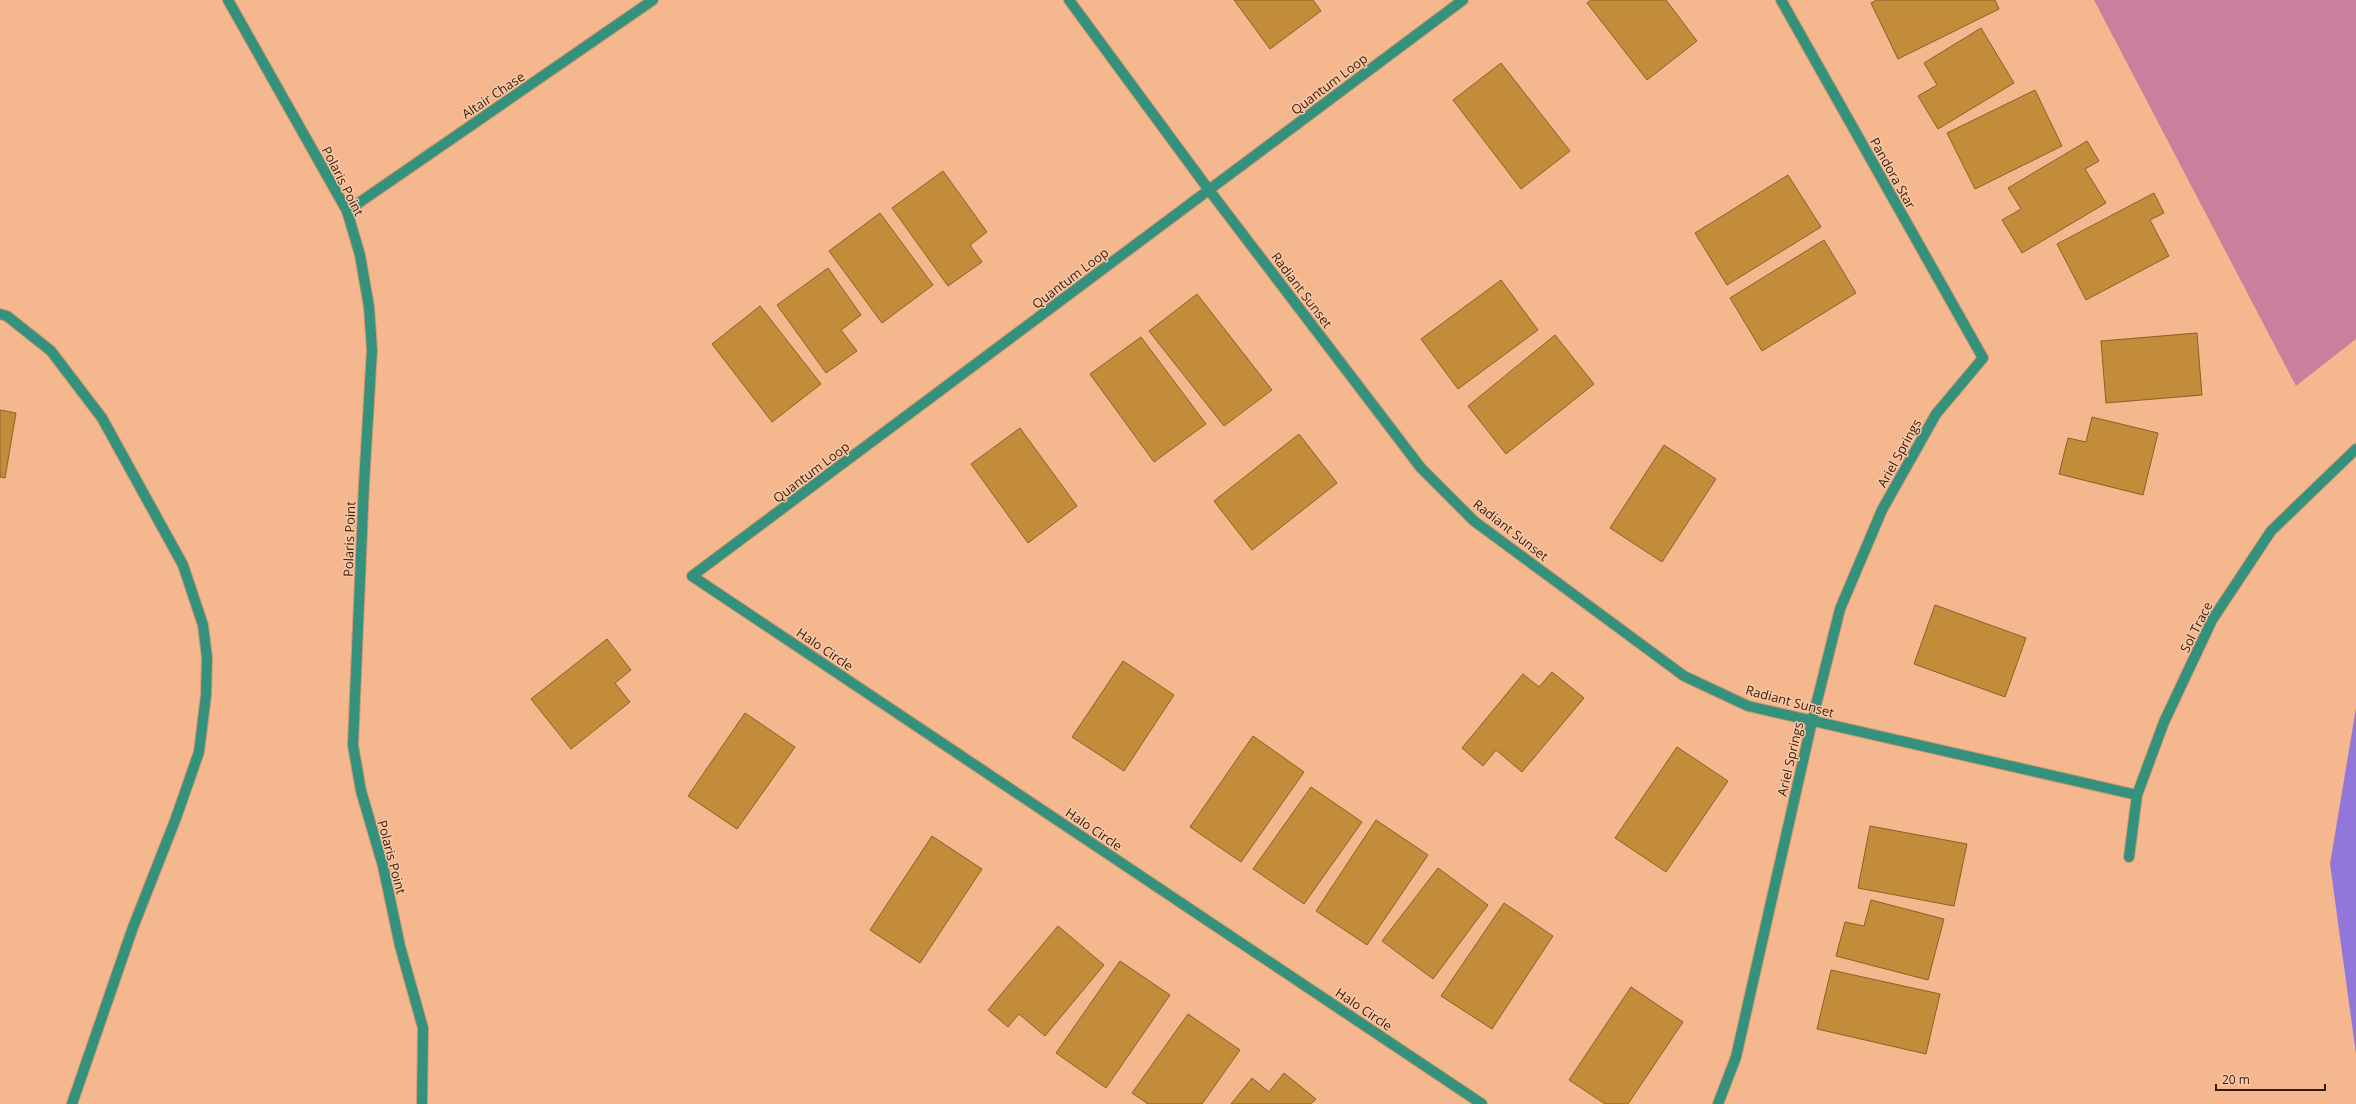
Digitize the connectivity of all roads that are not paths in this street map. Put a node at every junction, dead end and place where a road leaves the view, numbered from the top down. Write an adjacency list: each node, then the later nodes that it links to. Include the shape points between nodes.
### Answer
1 (228, 0): 7 (street, Polaris Point)
2 (653, 0): 7 (street, Altair Chase)
3 (1069, 0): 6 (street, Radiant Sunset)
4 (1463, 0): 6 (street, Quantum Loop)
5 (1781, 0): 9 (street, Pandora Star)
6 (1210, 190): 11 (street, Quantum Loop); 12 (street, Radiant Sunset, via 1421,468 1474,521 1684,676 1748,706)
7 (347, 211): 16 (street, Polaris Point, via 361,263 369,307 372,350 354,746 361,792 383,866 400,946 423,1028)
8 (0, 314): 15 (street, via 7,316 51,352 102,418 183,565 203,625 207,658 206,695 198,752 176,818 132,930)
9 (1983, 358): 12 (street, Ariel Springs, via 1936,414 1882,510 1840,609)
10 (2356, 449): 13 (street, Sol Trace, via 2271,531 2212,620 2164,722)
11 (692, 576): 17 (street, Halo Circle)
12 (1812, 721): 13 (street, Radiant Sunset); 18 (street, Ariel Springs, via 1736,1057)
13 (2137, 795): 14 (street, Sol Trace)
14 (2128, 857)
15 (72, 1104)
16 (422, 1104)
17 (1482, 1104)
18 (1718, 1104)

